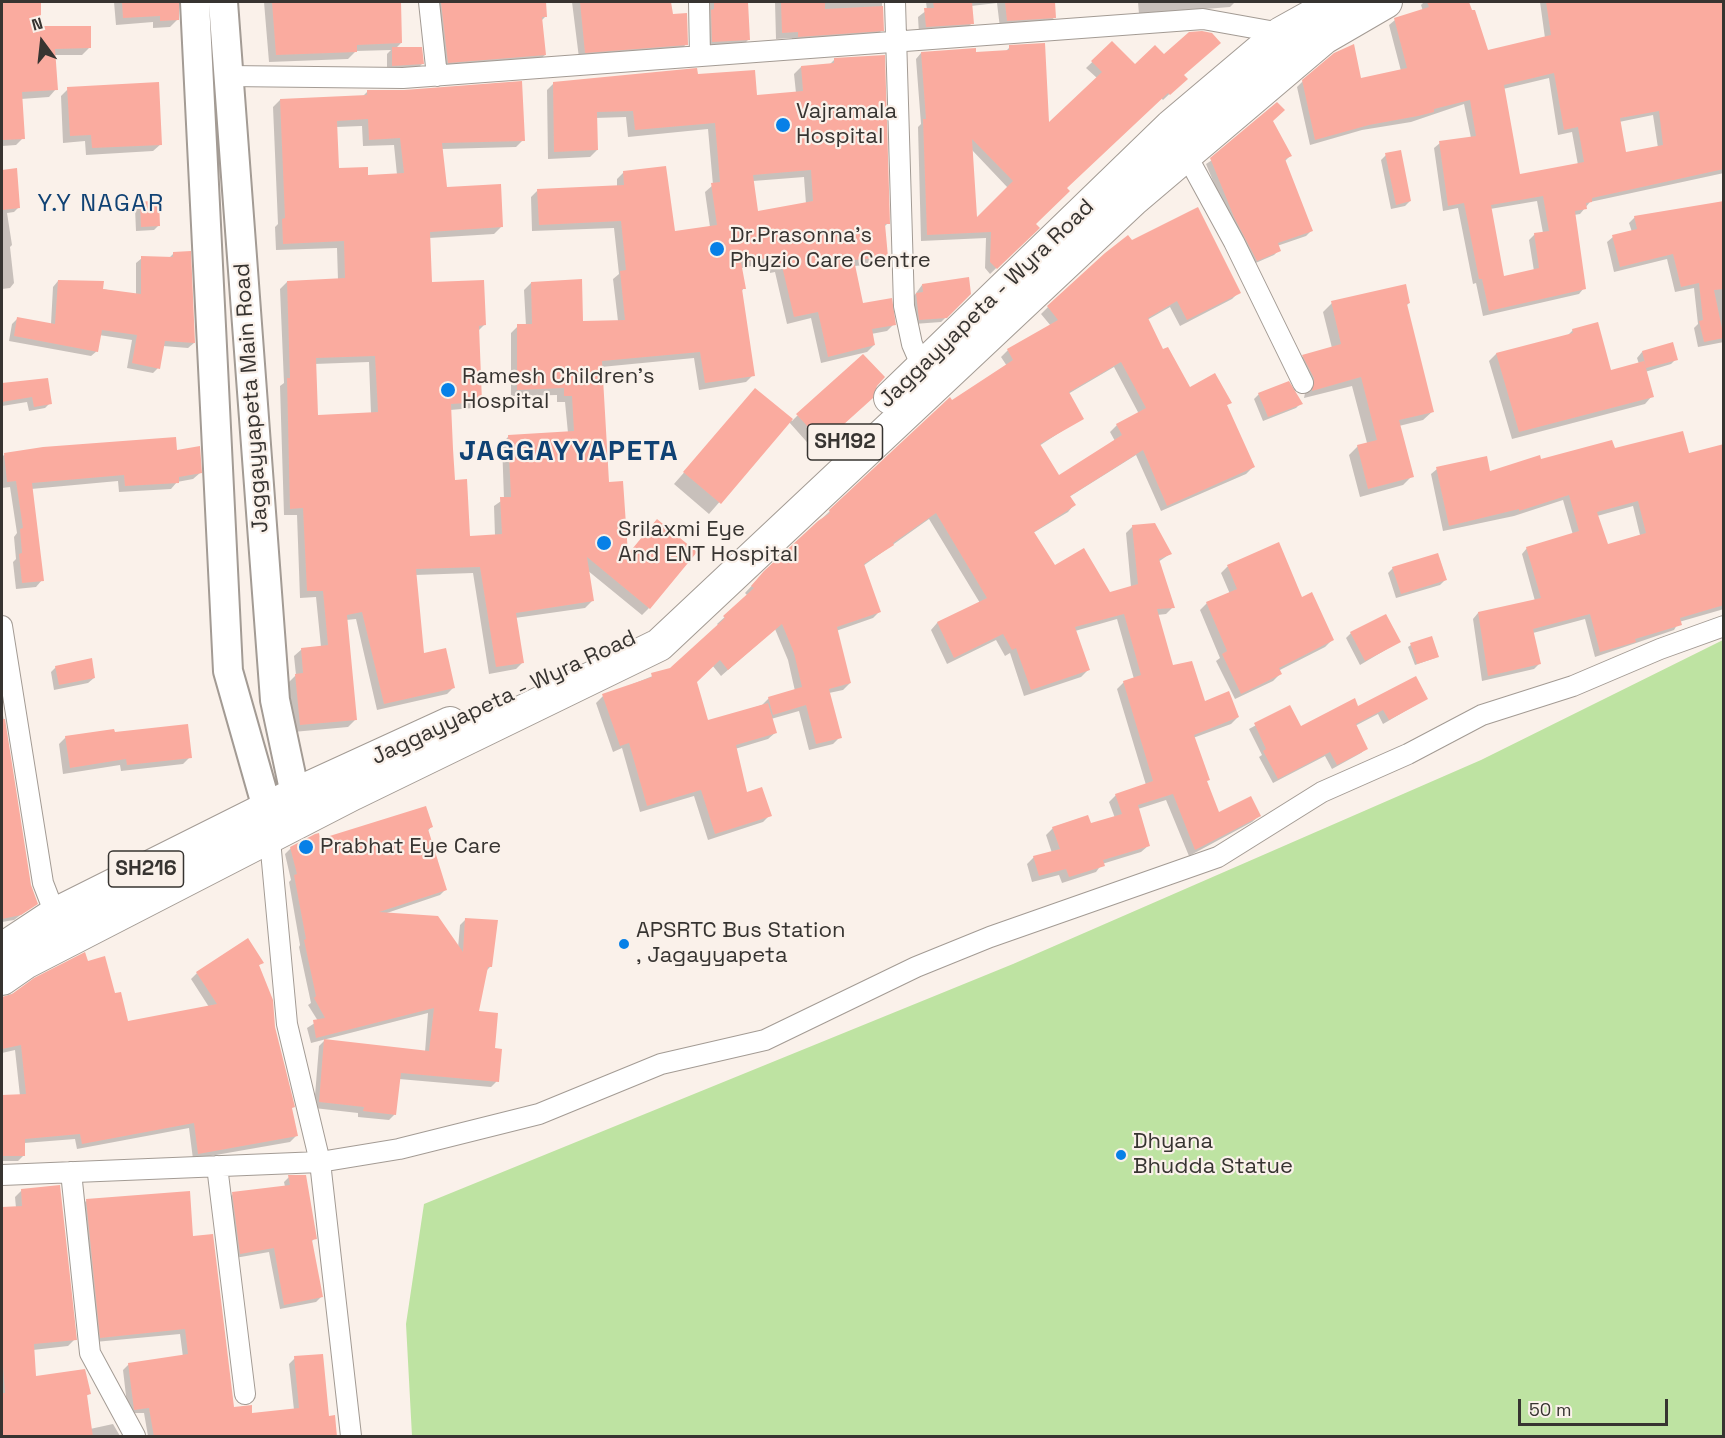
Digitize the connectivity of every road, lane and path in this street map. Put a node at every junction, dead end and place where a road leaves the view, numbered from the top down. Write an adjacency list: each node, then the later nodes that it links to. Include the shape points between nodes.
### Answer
1 (195, 2): 20 (main road, via 228,671)
2 (223, 2): 11 (main road, Jaggayyapeta Main Road)
3 (429, 2): 12 (street)
4 (699, 2): 10 (street)
5 (895, 2): 9 (street)
6 (1337, 2): 8 (main road, Jaggayyapeta - Wyra Road / SH192)
7 (1386, 2): 14 (main road, SH192, via 1324,38)
8 (1297, 18): 9 (street, via 1203,19); 13 (main road, Jaggayyapeta - Wyra Road / SH192)
9 (895, 41): 10 (street); 15 (street, via 904,306 912,344)
10 (700, 56): 12 (street)
11 (228, 76): 12 (street); 19 (main road, Jaggayyapeta Main Road, via 275,700)
12 (437, 76)
13 (1171, 126): 14 (street); 15 (main road, Jaggayyapeta - Wyra Road / SH192)
14 (1187, 154): 16 (street); 20 (main road, SH192, via 1133,200 659,645)
15 (922, 367): 19 (main road, Jaggayyapeta - Wyra Road / SH192, via 640,637)
16 (1303, 383)
17 (2, 626): 21 (street, via 43,883)
18 (1724, 626): 24 (street, via 1573,686 1482,715 1408,754 1322,792 1218,857 990,937 765,1040 661,1064 539,1114 399,1149)
19 (295, 794): 20 (main road, SH216)
20 (268, 822): 21 (main road, SH216); 23 (main road, SH192); 24 (street, via 287,1024)
21 (55, 914): 22 (main road, SH216)
22 (2, 948)
23 (2, 979)
24 (320, 1162): 25 (street); 30 (street)
25 (217, 1166): 26 (street); 28 (street)
26 (72, 1172): 27 (street); 29 (street, via 90,1353)
27 (2, 1174)
28 (245, 1394)
29 (135, 1437)
30 (351, 1437)

